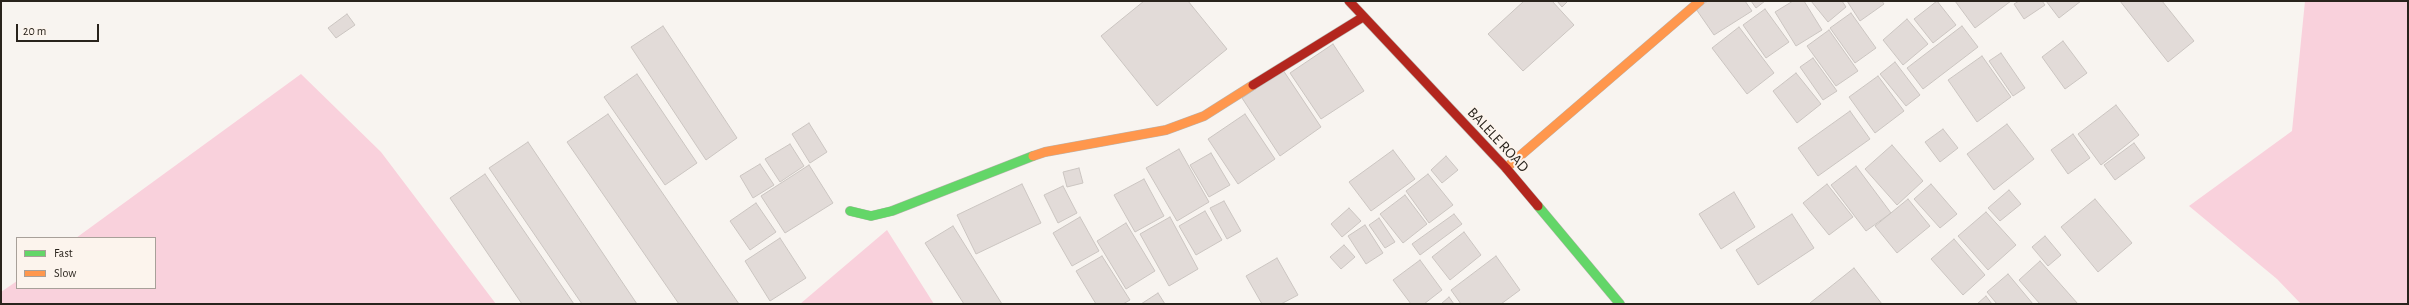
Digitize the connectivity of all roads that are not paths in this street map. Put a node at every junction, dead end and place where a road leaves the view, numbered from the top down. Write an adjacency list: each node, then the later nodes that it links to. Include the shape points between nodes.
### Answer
1 (1348, 1): 3 (street, BALELE ROAD)
2 (1700, 1): 4 (street)
3 (1363, 17): 4 (street, BALELE ROAD); 5 (street, via 1204,116 1166,130 1045,152 892,211 871,216)
4 (1506, 168): 6 (street, BALELE ROAD)
5 (850, 211)
6 (1620, 304)

